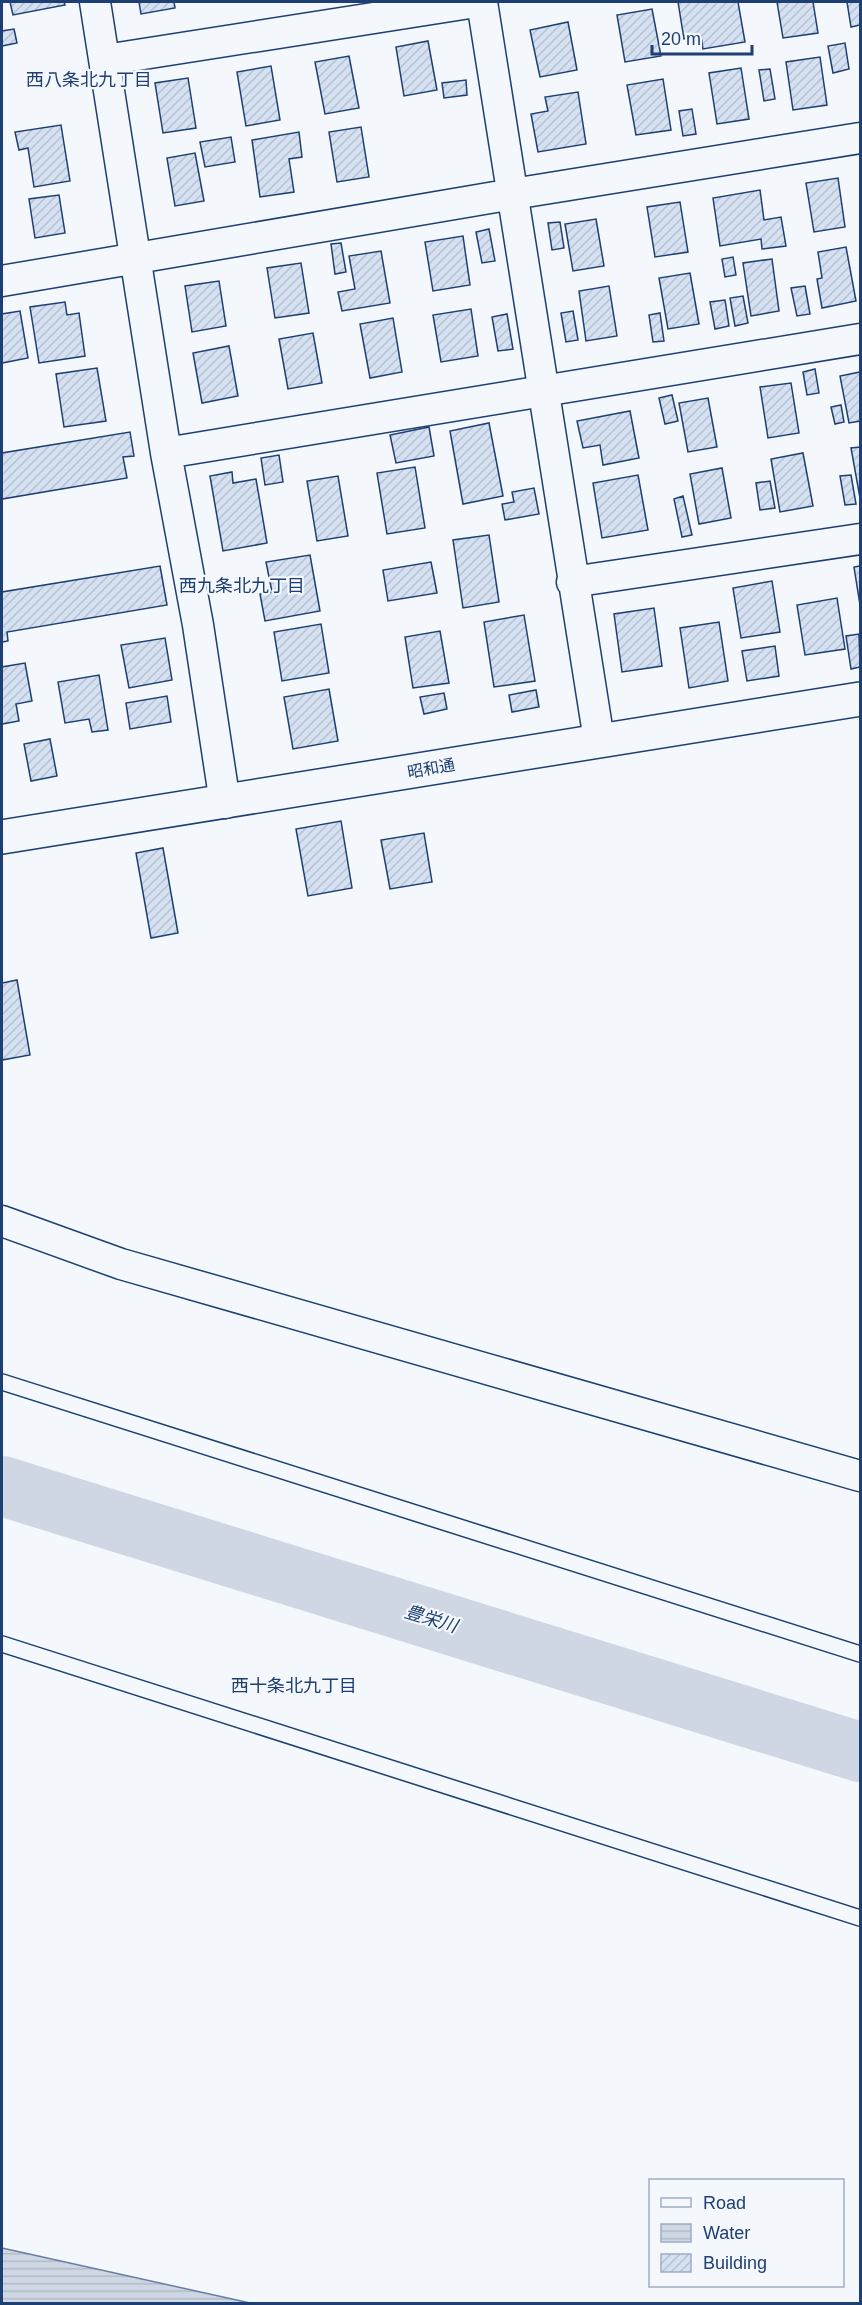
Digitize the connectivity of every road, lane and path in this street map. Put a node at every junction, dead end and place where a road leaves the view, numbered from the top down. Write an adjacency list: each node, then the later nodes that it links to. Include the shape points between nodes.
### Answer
1 (95, 2): 4 (street)
2 (476, 2): 4 (street)
3 (482, 2): 6 (street)
4 (105, 60): 7 (street)
5 (861, 138): 6 (street)
6 (513, 194): 7 (street); 10 (street)
7 (136, 259): 8 (street); 11 (street)
8 (2, 281)
9 (861, 339): 10 (street)
10 (542, 389): 11 (street); 13 (street)
11 (166, 453): 16 (street)
12 (861, 539): 13 (street)
13 (572, 582): 15 (street)
14 (861, 699): 15 (street, 昭和通)
15 (599, 740): 16 (street, 昭和通)
16 (225, 803): 17 (street, 昭和通)
17 (2, 837)
18 (2, 1221): 20 (street, via 121,1264)
19 (2, 1382): 22 (lane)
20 (861, 1476)
21 (2, 1644): 23 (lane)
22 (861, 1654)
23 (861, 1918)

